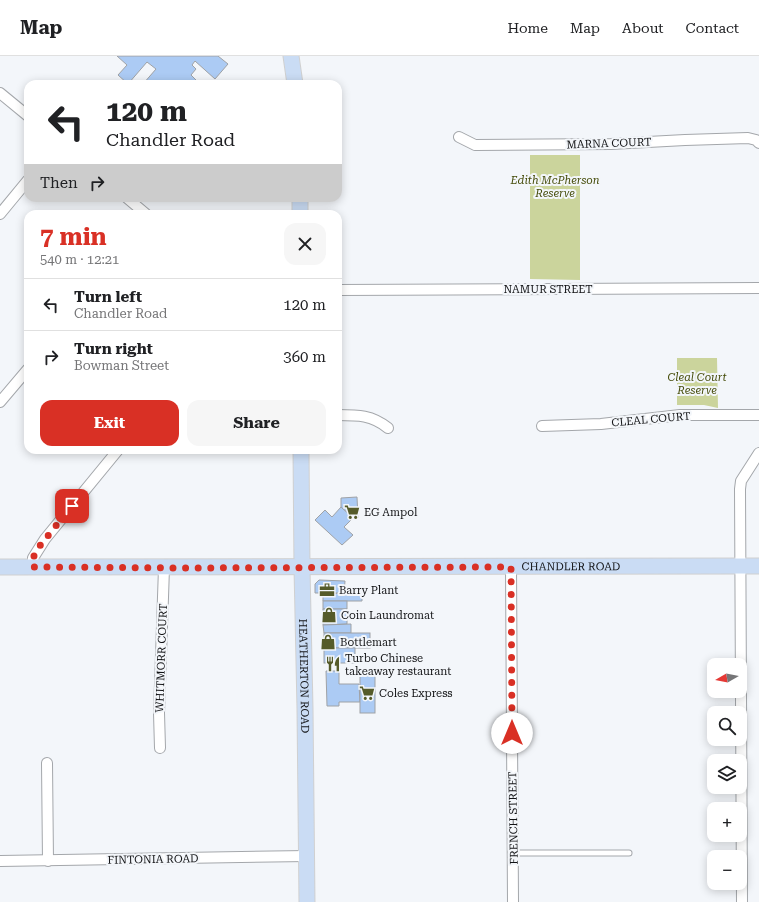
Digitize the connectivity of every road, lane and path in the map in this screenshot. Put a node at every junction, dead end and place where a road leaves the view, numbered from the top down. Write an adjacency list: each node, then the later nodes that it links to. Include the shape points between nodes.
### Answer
1 (291, 56): 2 (main road)
2 (294, 80)
3 (0, 93): 4 (street)
4 (24, 113)
5 (459, 137): 6 (street, MARNA COURT, via 476,145 610,144 748,138)
6 (759, 143)
7 (24, 185): 10 (street)
8 (131, 202): 9 (street)
9 (141, 210)
10 (0, 214)
11 (759, 288): 12 (street, NAMUR STREET)
12 (342, 290)
13 (24, 374): 14 (street)
14 (0, 402)
15 (342, 415): 18 (street, via 369,417)
16 (759, 415): 17 (street, CLEAL COURT, via 680,415 601,424)
17 (542, 426)
18 (388, 428)
19 (759, 453): 22 (street, via 741,481)
20 (115, 454): 25 (street, via 45,539 33,558)
21 (301, 454): 28 (main road, HEATHERTON ROAD)
22 (741, 566): 23 (main road, CHANDLER ROAD); 26 (main road, CHANDLER ROAD); 38 (street)
23 (759, 566)
24 (0, 567): 25 (main road, CHANDLER ROAD)
25 (33, 567): 27 (main road, CHANDLER ROAD)
26 (511, 567): 28 (main road, CHANDLER ROAD); 31 (street, FRENCH STREET)
27 (164, 568): 28 (main road, CHANDLER ROAD); 29 (street, WHITMORR COURT)
28 (302, 568): 33 (main road, HEATHERTON ROAD)
29 (160, 748)
30 (47, 763): 35 (street)
31 (514, 853): 32 (lane); 37 (street, FRENCH STREET)
32 (629, 853)
33 (307, 856): 35 (street, FINTONIA ROAD); 36 (main road, HEATHERTON ROAD)
34 (0, 861): 35 (street, FINTONIA ROAD)
35 (48, 861)
36 (307, 902)
37 (513, 902)
38 (742, 902)

